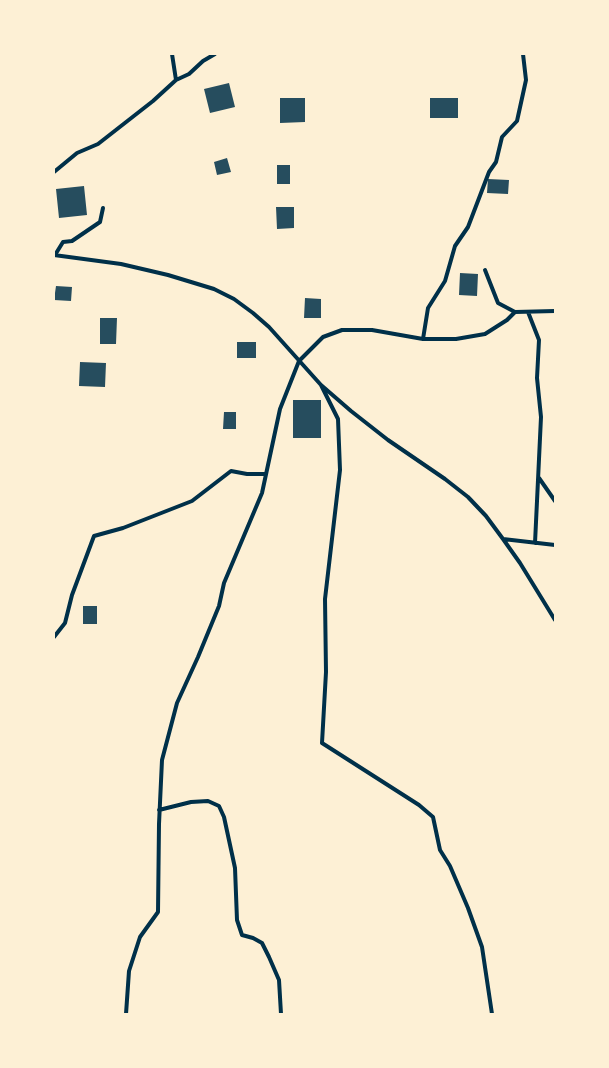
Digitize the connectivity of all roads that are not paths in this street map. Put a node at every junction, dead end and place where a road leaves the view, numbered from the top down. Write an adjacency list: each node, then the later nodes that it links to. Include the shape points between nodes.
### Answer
1 (172, 54): 4 (street)
2 (216, 54): 4 (street, via 203,61 189,74)
3 (523, 54): 12 (street, via 526,80 517,121 502,137 496,162 489,172 468,227 455,246 445,281 428,308)
4 (176, 80): 5 (street, via 98,144 77,153)
5 (54, 172)
6 (103, 208): 7 (street, via 100,222 72,241 63,242)
7 (55, 255): 13 (street, via 127,266 214,289 253,313)
8 (486, 270): 10 (street, via 498,303)
9 (555, 311): 11 (street)
10 (515, 312): 11 (street); 12 (street, via 485,334)
11 (528, 312): 16 (street, via 539,340 536,378 541,417)
12 (423, 339): 13 (street, via 372,330 342,330 323,337)
13 (299, 361): 14 (street); 15 (street, via 280,409)
14 (321, 385): 18 (street, via 388,440 468,497); 26 (street, via 338,419 340,470 325,599 326,672 322,743 419,805 433,817 440,850 450,866 482,947)
15 (266, 474): 22 (street, via 247,474 231,470 192,501 123,528 94,536 72,595 65,623); 23 (street, via 262,493 224,583 219,606 177,703 162,760)
16 (538, 478): 17 (street); 19 (street)
17 (555, 502)
18 (503, 539): 19 (street); 21 (street)
19 (535, 543): 20 (street)
20 (555, 545)
21 (555, 620)
22 (54, 637)
23 (159, 810): 24 (street, via 158,912 140,937 129,971); 25 (street, via 191,802 208,801 219,806 224,816 235,868 237,920 242,935 262,943 270,957 279,980)
24 (126, 1014)
25 (281, 1014)
26 (492, 1014)

